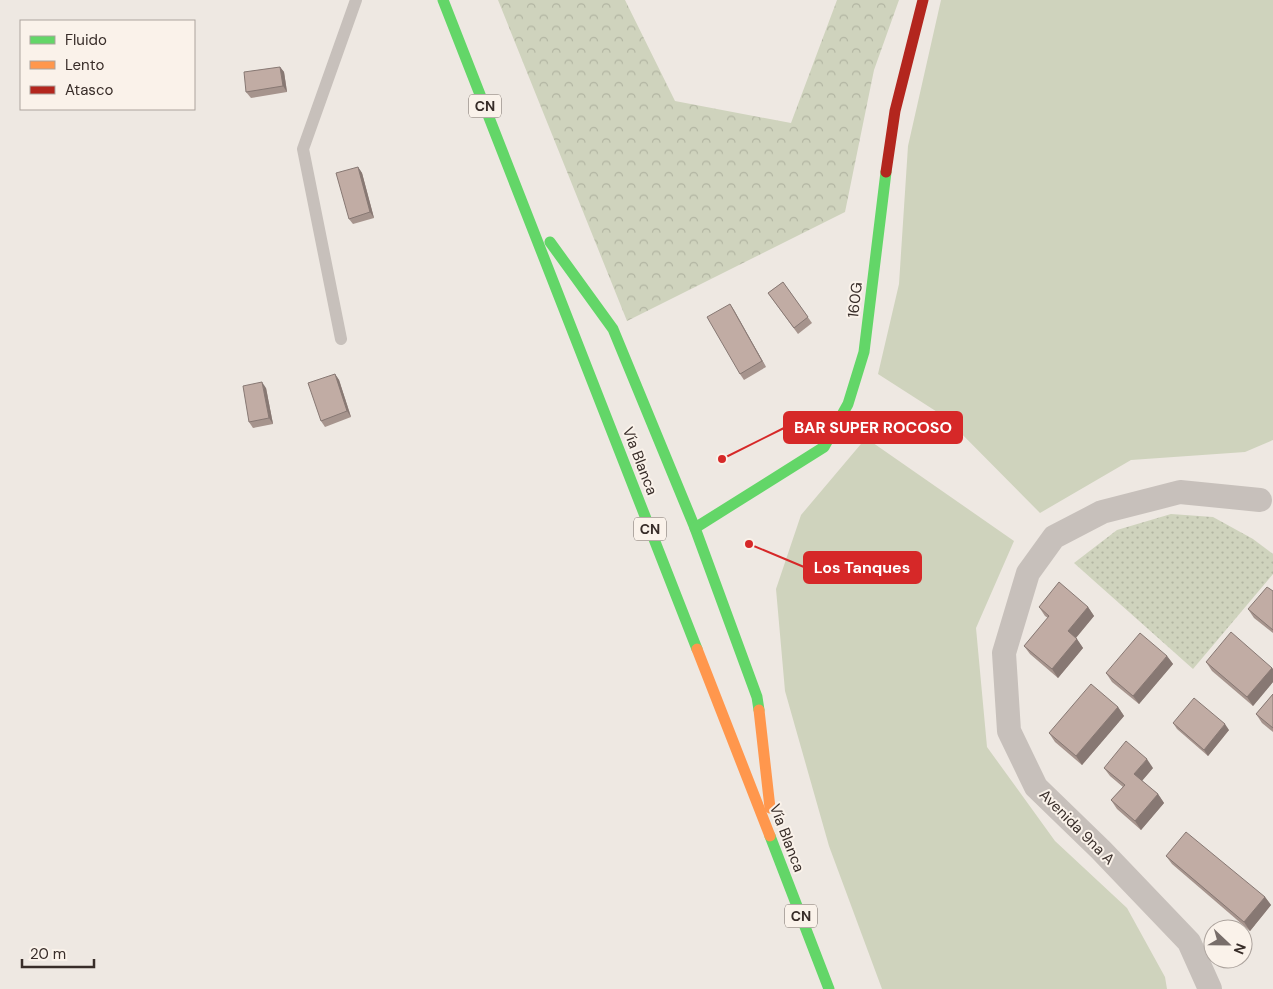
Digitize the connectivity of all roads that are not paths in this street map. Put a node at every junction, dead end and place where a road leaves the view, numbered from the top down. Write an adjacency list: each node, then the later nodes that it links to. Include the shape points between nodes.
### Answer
1 (356, 0): 5 (lane, via 303,149)
2 (443, 0): 4 (main road, Vía Blanca / CN)
3 (924, 0): 7 (main road, 160G, via 895,111 864,352 848,404 824,447)
4 (528, 213): 7 (main road, via 613,329); 8 (main road, Vía Blanca / CN)
5 (341, 339)
6 (1269, 501): 10 (street, Avenida 9na A, via 1180,492 1102,512 1054,537 1028,573 1004,653 1009,731 1036,787 1188,942)
7 (695, 528): 8 (main road, via 757,697)
8 (774, 844): 9 (main road, Vía Blanca / CN)
9 (829, 989)
10 (1210, 989)

